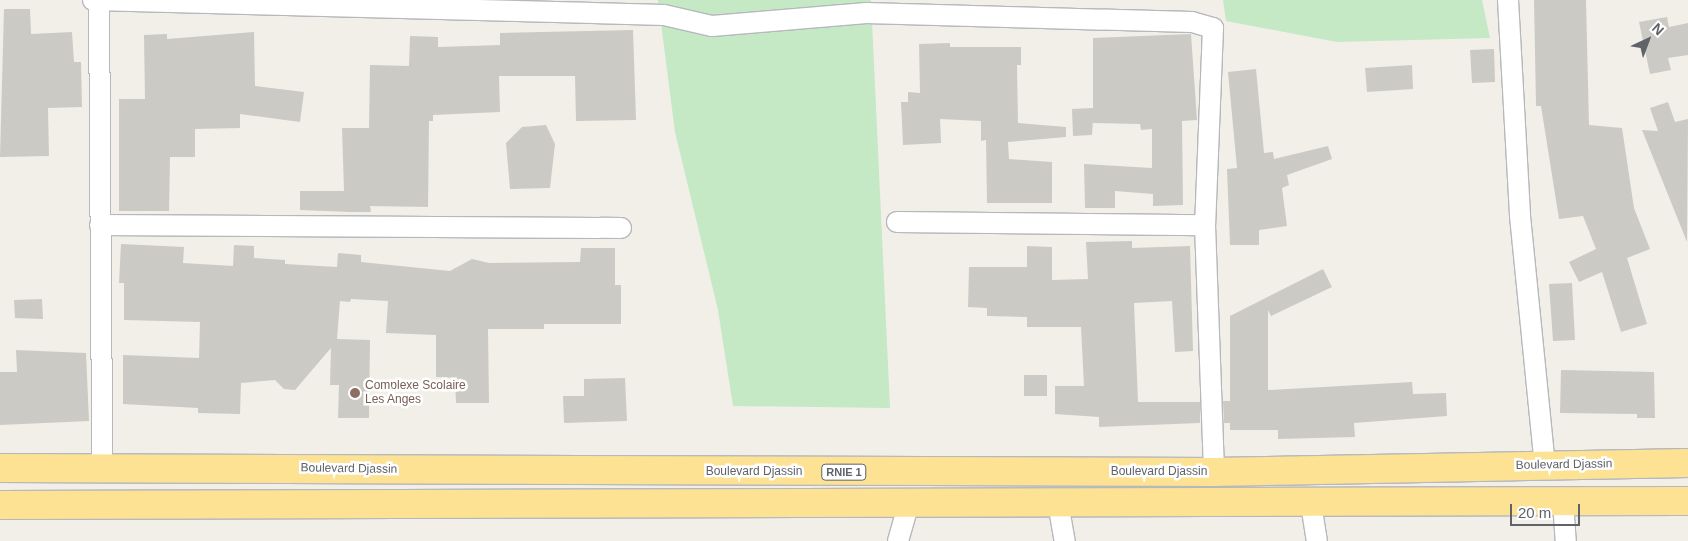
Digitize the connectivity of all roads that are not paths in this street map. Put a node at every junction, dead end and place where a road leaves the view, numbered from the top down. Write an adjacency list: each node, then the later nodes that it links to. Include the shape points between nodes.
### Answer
1 (1508, 0): 8 (street, via 1520,216)
2 (97, 1): 4 (street); 5 (street, via 664,15 712,26 866,13 1192,22 1213,28)
3 (897, 222): 5 (street)
4 (100, 225): 6 (street); 9 (street)
5 (1205, 225): 11 (street)
6 (621, 228)
7 (1688, 463): 8 (highway, Boulevard Djassin / RNIE 1)
8 (1546, 466): 11 (highway, Boulevard Djassin / RNIE 1)
9 (102, 467): 10 (highway, Boulevard Djassin / RNIE 1); 11 (highway, Boulevard Djassin / RNIE 1, via 742,473)
10 (0, 468)
11 (1214, 472)
12 (1563, 502): 13 (highway); 15 (highway); 21 (street)
13 (1688, 502)
14 (1058, 503): 15 (highway); 17 (highway); 19 (street)
15 (1311, 504): 20 (street)
16 (0, 505): 17 (highway)
17 (908, 505): 18 (street)
18 (898, 541)
19 (1065, 541)
20 (1317, 541)
21 (1566, 541)

